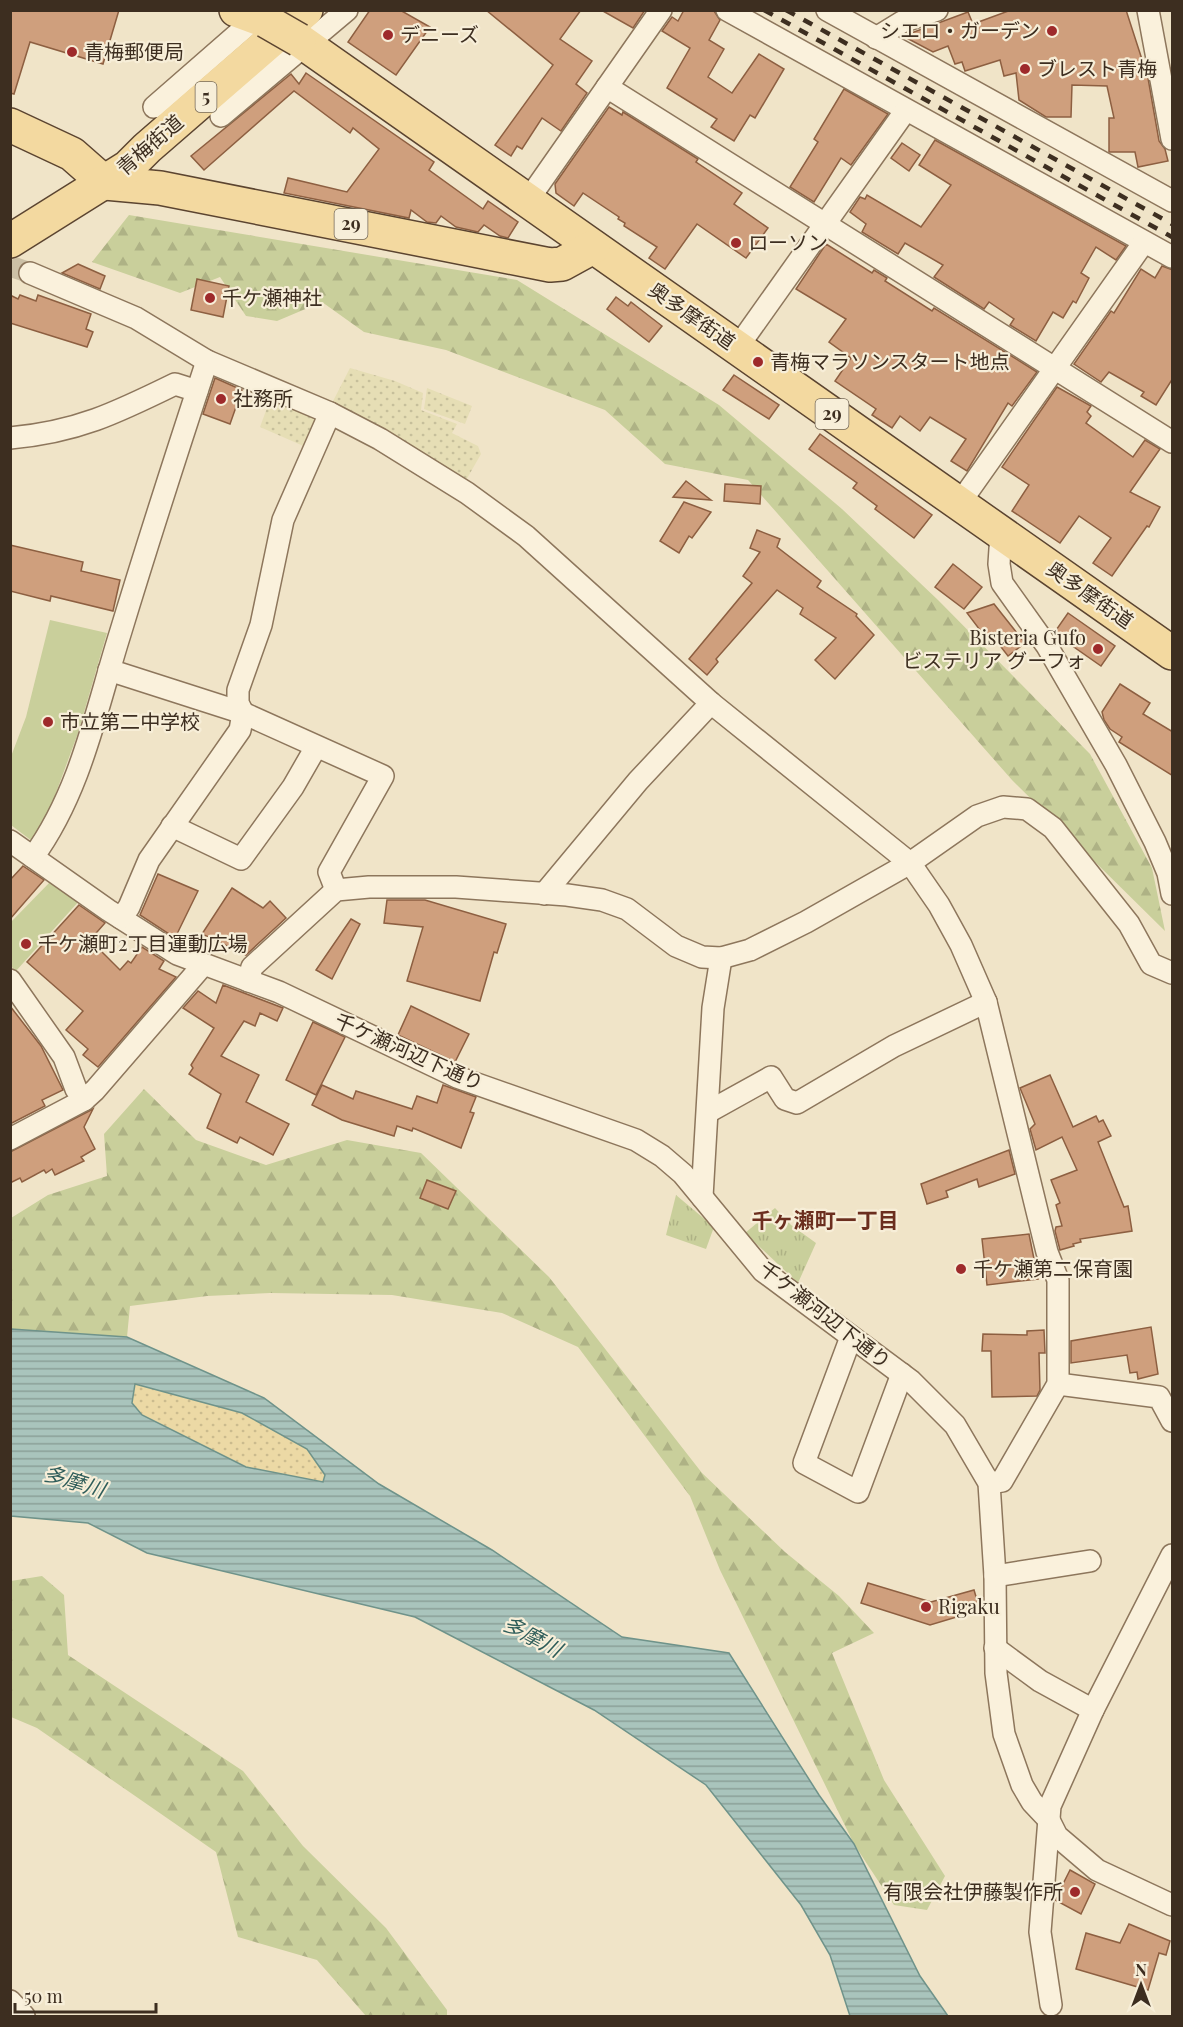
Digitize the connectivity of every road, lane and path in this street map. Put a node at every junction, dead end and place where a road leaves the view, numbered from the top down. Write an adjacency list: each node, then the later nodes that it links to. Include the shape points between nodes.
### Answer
1 (347, 10): 8 (street)
2 (661, 10): 10 (street)
3 (727, 10): 12 (street)
4 (827, 10): 9 (street)
5 (937, 10): 9 (street, via 902,22)
6 (1148, 10): 15 (street)
7 (256, 15): 8 (main road, 奥多摩街道 / 29, bridge); 11 (street)
8 (304, 32): 13 (street); 16 (main road, 青梅街道 / 5); 17 (main road, 奥多摩街道 / 29)
9 (876, 38): 18 (street)
10 (608, 87): 17 (street); 19 (street)
11 (154, 108)
12 (906, 110): 19 (street); 21 (street)
13 (221, 116)
14 (10, 125): 16 (main road, via 72,154)
15 (1173, 139)
16 (105, 183): 20 (main road, 青梅街道 / 5); 22 (main road, 29, via 160,188 325,218 536,263 562,264)
17 (528, 200): 22 (main road, 奥多摩街道 / 29)
18 (1173, 201)
19 (825, 224): 25 (street); 27 (street)
20 (10, 241)
21 (1144, 242): 23 (street); 27 (street)
22 (593, 248): 25 (main road, 奥多摩街道 / 29)
23 (1173, 257)
24 (30, 273): 26 (street, via 136,318)
25 (737, 348): 32 (main road, 奥多摩街道 / 29)
26 (207, 361): 28 (street); 29 (street)
27 (1055, 368): 31 (street); 32 (street)
28 (197, 391): 30 (street, via 176,384 108,417 50,434); 35 (street)
29 (330, 413): 36 (street, via 467,493 526,536); 37 (street, via 283,520 261,624 238,690)
30 (10, 438)
31 (1173, 442)
32 (959, 504): 33 (main road, 奥多摩街道 / 29)
33 (1001, 534): 34 (main road, 奥多摩街道 / 29); 45 (street, via 1002,583 1047,646 1120,774 1155,842)
34 (1173, 653)
35 (109, 670): 37 (street); 41 (street, via 77,777 48,836)
36 (711, 703): 42 (street); 44 (street, via 638,781)
37 (243, 713): 38 (street); 39 (street, via 240,730)
38 (316, 747): 39 (street, via 241,859); 43 (street, via 383,776 329,872)
39 (172, 826): 46 (street, via 149,860)
40 (10, 841): 41 (street, 千ケ瀬河辺下通り)
41 (33, 857): 46 (street, 千ケ瀬河辺下通り)
42 (910, 863): 47 (street, via 750,950); 49 (street, via 977,816 1004,807 1027,809 1053,828 1095,878 1129,924 1151,964); 52 (street, via 962,945)
43 (336, 890): 44 (street, via 456,887); 50 (street, via 252,967)
44 (544, 894): 47 (street, via 602,900 652,927 676,946 702,957)
45 (1173, 894)
46 (121, 918): 48 (street, 千ケ瀬河辺下通り, via 158,944)
47 (721, 958): 54 (street, via 713,1008)
48 (202, 965): 50 (street, 千ケ瀬河辺下通り); 53 (street)
49 (1173, 973)
50 (248, 981): 56 (street, 千ケ瀬河辺下通り, via 457,1077 636,1140 683,1174)
51 (12, 987): 53 (street, via 64,1058)
52 (986, 1002): 54 (street, via 894,1046 796,1103 785,1099 771,1077); 59 (street, via 1047,1252 1058,1280)
53 (84, 1100): 55 (street)
54 (708, 1112): 56 (street)
55 (10, 1139)
56 (702, 1197): 57 (street, 千ケ瀬河辺下通り, via 763,1271)
57 (851, 1336): 58 (street, 千ケ瀬河辺下通り); 58 (street, via 804,1463 858,1492)
58 (902, 1374): 61 (street, 千ケ瀬河辺下通り, via 955,1425)
59 (1058, 1384): 60 (street, via 1160,1397); 61 (street, via 1002,1481)
60 (1173, 1421)
61 (989, 1483): 64 (street, 千ケ瀬河辺下通り)
62 (1173, 1555): 66 (street)
63 (1090, 1561): 64 (street)
64 (995, 1576): 65 (street, 千ケ瀬河辺下通り)
65 (995, 1648): 66 (street, via 1040,1681); 67 (street, 千ケ瀬河辺下通り, via 1004,1734 1022,1785)
66 (1093, 1710): 67 (street, via 1050,1806)
67 (1049, 1820): 68 (street, 千ケ瀬河辺下通り, via 1057,1836 1097,1870); 70 (street, via 1040,1932)
68 (1173, 1905)
69 (10, 2001): 71 (street)
70 (1050, 2005)
71 (24, 2016)

